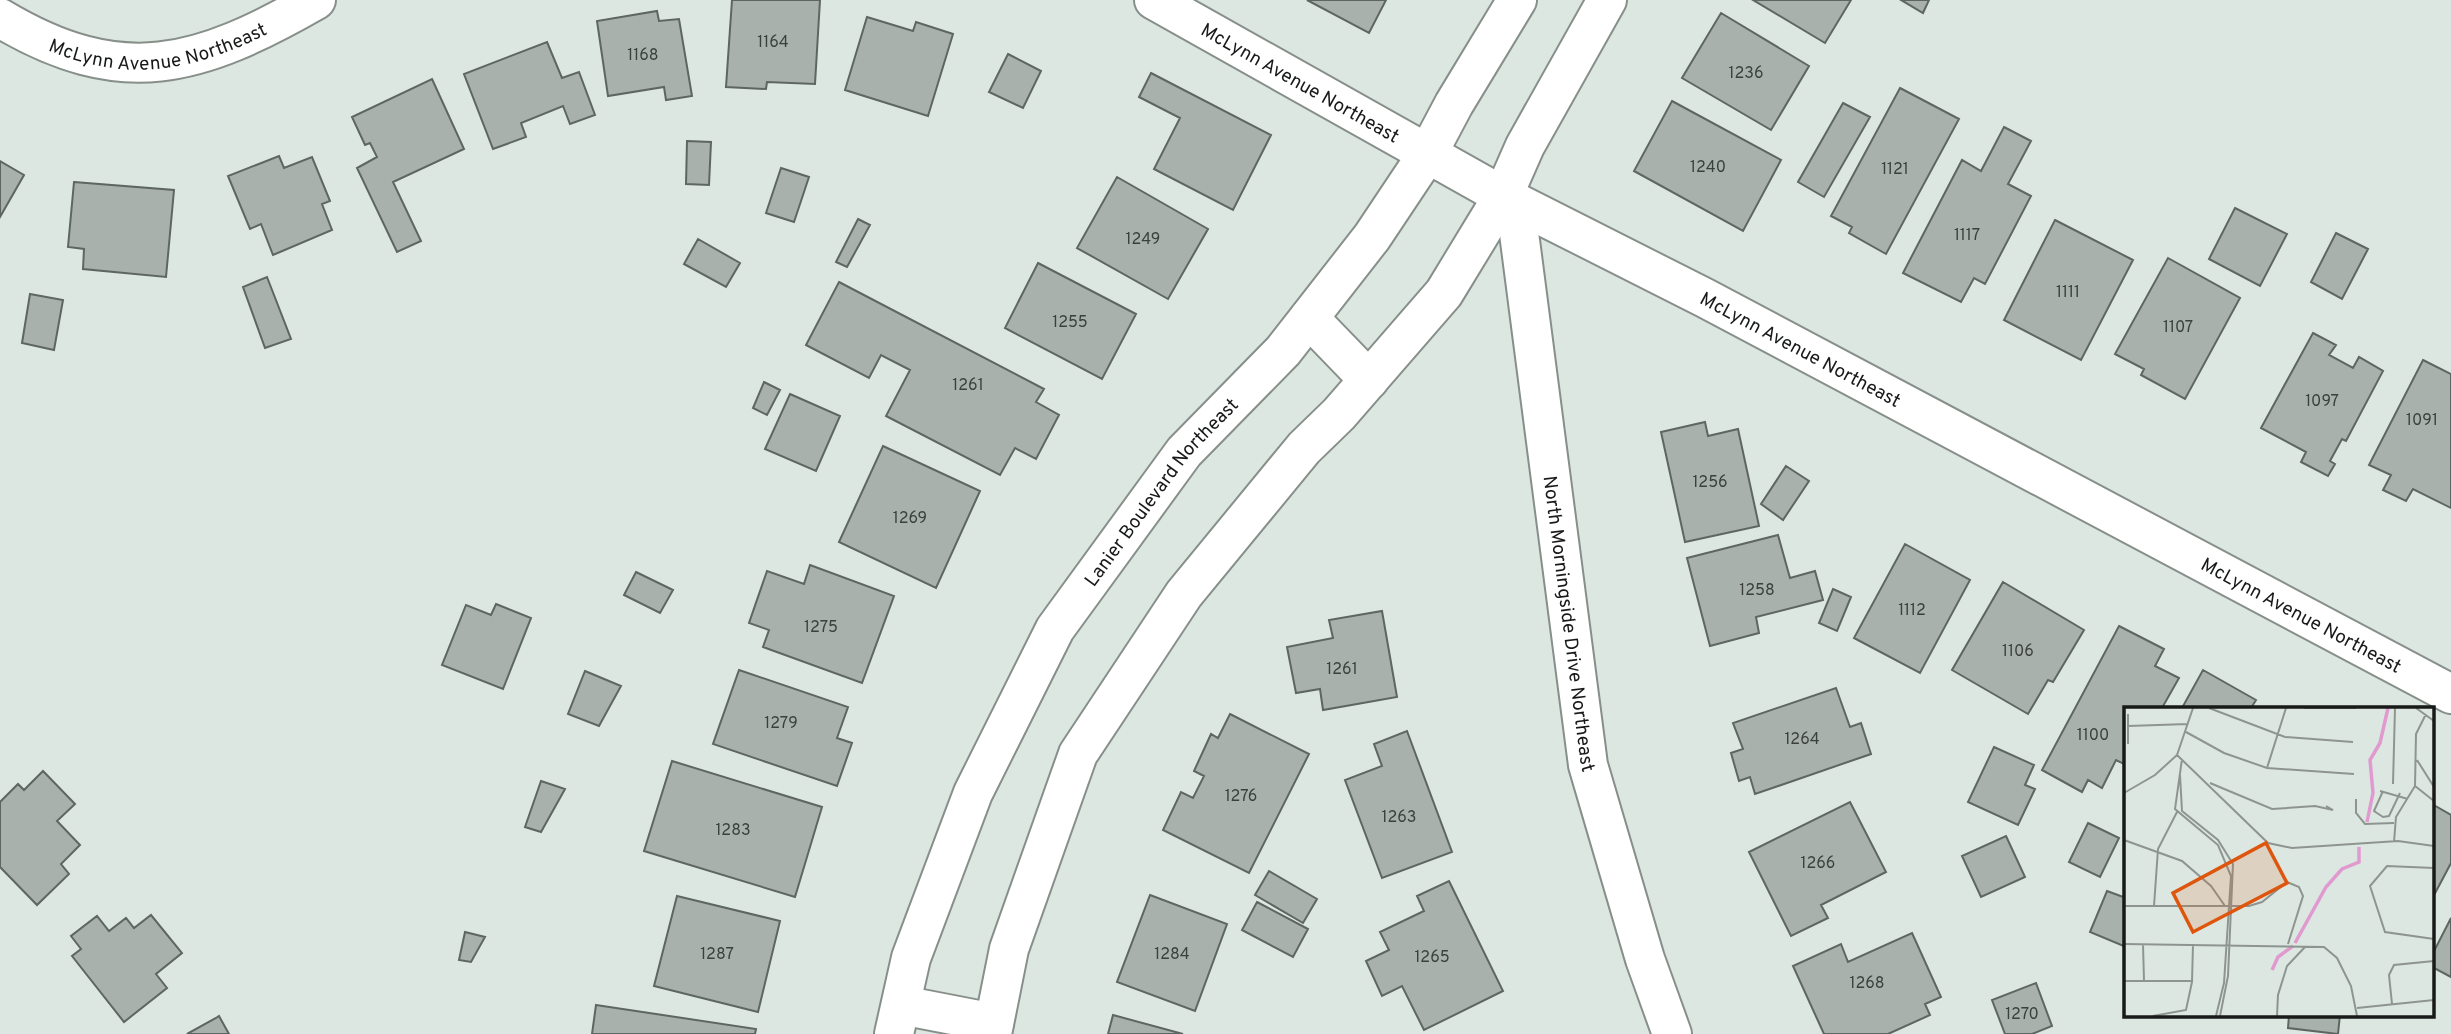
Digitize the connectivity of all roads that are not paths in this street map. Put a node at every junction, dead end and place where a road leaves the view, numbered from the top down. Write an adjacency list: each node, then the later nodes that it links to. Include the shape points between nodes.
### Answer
1 (316, 0): 5 (street, McLynn Avenue Northeast, via 265,29 166,62 128,64 89,57)
2 (1154, 0): 6 (street, McLynn Avenue Northeast)
3 (1517, 0): 6 (street, Lanier Boulevard Northeast)
4 (1607, 0): 7 (street, via 1525,146)
5 (0, 18)
6 (1428, 153): 7 (street, McLynn Avenue Northeast); 8 (street, Lanier Boulevard Northeast, via 1372,237)
7 (1509, 199): 9 (street, via 1444,293); 10 (street, McLynn Avenue Northeast, via 1705,298); 13 (street, North Morningside Drive Northeast, via 1587,765)
8 (1309, 318): 9 (street); 11 (street, Lanier Boulevard Northeast, via 1184,452 1055,629 974,793 911,958)
9 (1369, 380): 12 (street, via 1304,448 1184,594 1078,754 1009,948)
10 (2451, 694)
11 (898, 1019): 12 (street)
12 (993, 1028)
13 (1672, 1034)

